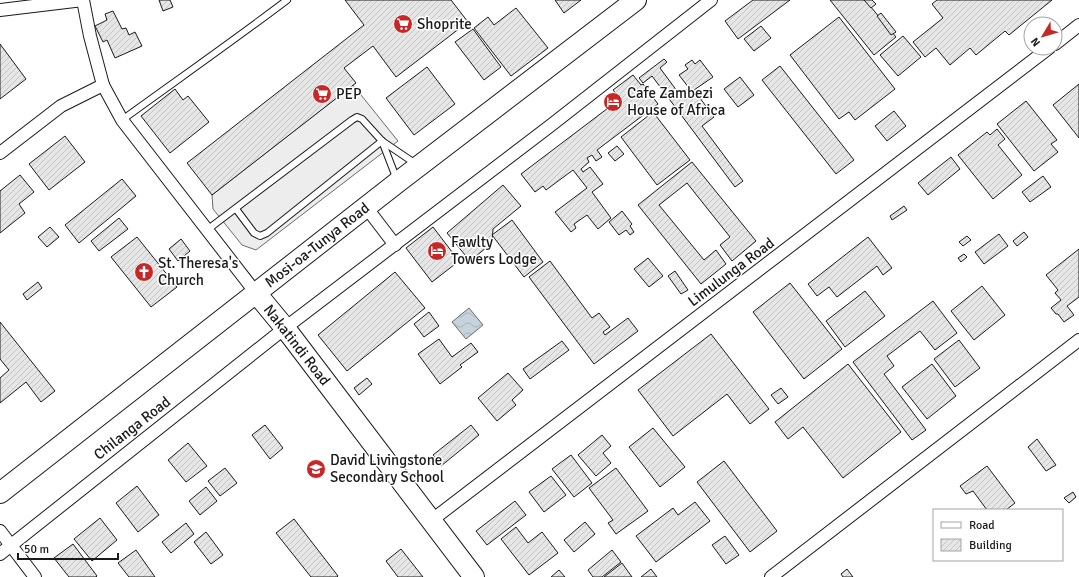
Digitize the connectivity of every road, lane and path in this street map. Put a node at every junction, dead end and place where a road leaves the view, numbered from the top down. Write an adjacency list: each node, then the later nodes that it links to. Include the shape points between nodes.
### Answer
1 (83, 0): 5 (street); 9 (street, Nakatindi Road)
2 (287, 0): 10 (lane)
3 (636, 0): 13 (highway, Mosi-oa-Tunya Road)
4 (707, 1): 18 (street, Chilanga Road)
5 (0, 10)
6 (1079, 25): 7 (street)
7 (1063, 38)
8 (1039, 56): 23 (street, Limulunga Road)
9 (103, 85): 10 (street, Nakatindi Road); 12 (street, via 61,106)
10 (122, 120): 17 (street, Nakatindi Road)
11 (382, 141): 13 (lane); 14 (lane); 16 (lane, via 362,119 352,120); 16 (lane, via 267,233 260,236 254,233)
12 (0, 153)
13 (419, 166): 14 (highway, Mosi-oa-Tunya Road)
14 (398, 182): 15 (highway, Mosi-oa-Tunya Road)
15 (366, 207): 18 (street); 19 (highway, Mosi-oa-Tunya Road)
16 (236, 209): 17 (lane)
17 (207, 230): 19 (street, Nakatindi Road)
18 (395, 245): 20 (street, Chilanga Road)
19 (256, 293): 20 (highway, Nakatindi Road); 22 (highway, Mosi-oa-Tunya Road)
20 (285, 328): 23 (highway, Nakatindi Road); 25 (street, Chilanga Road)
21 (1079, 340): 29 (street)
22 (0, 493)
23 (432, 520): 28 (highway, Nakatindi Road)
24 (0, 531): 25 (street)
25 (11, 546): 26 (street, Chilanga Road); 27 (street)
26 (0, 554)
27 (35, 577)
28 (474, 577)
29 (771, 577)

